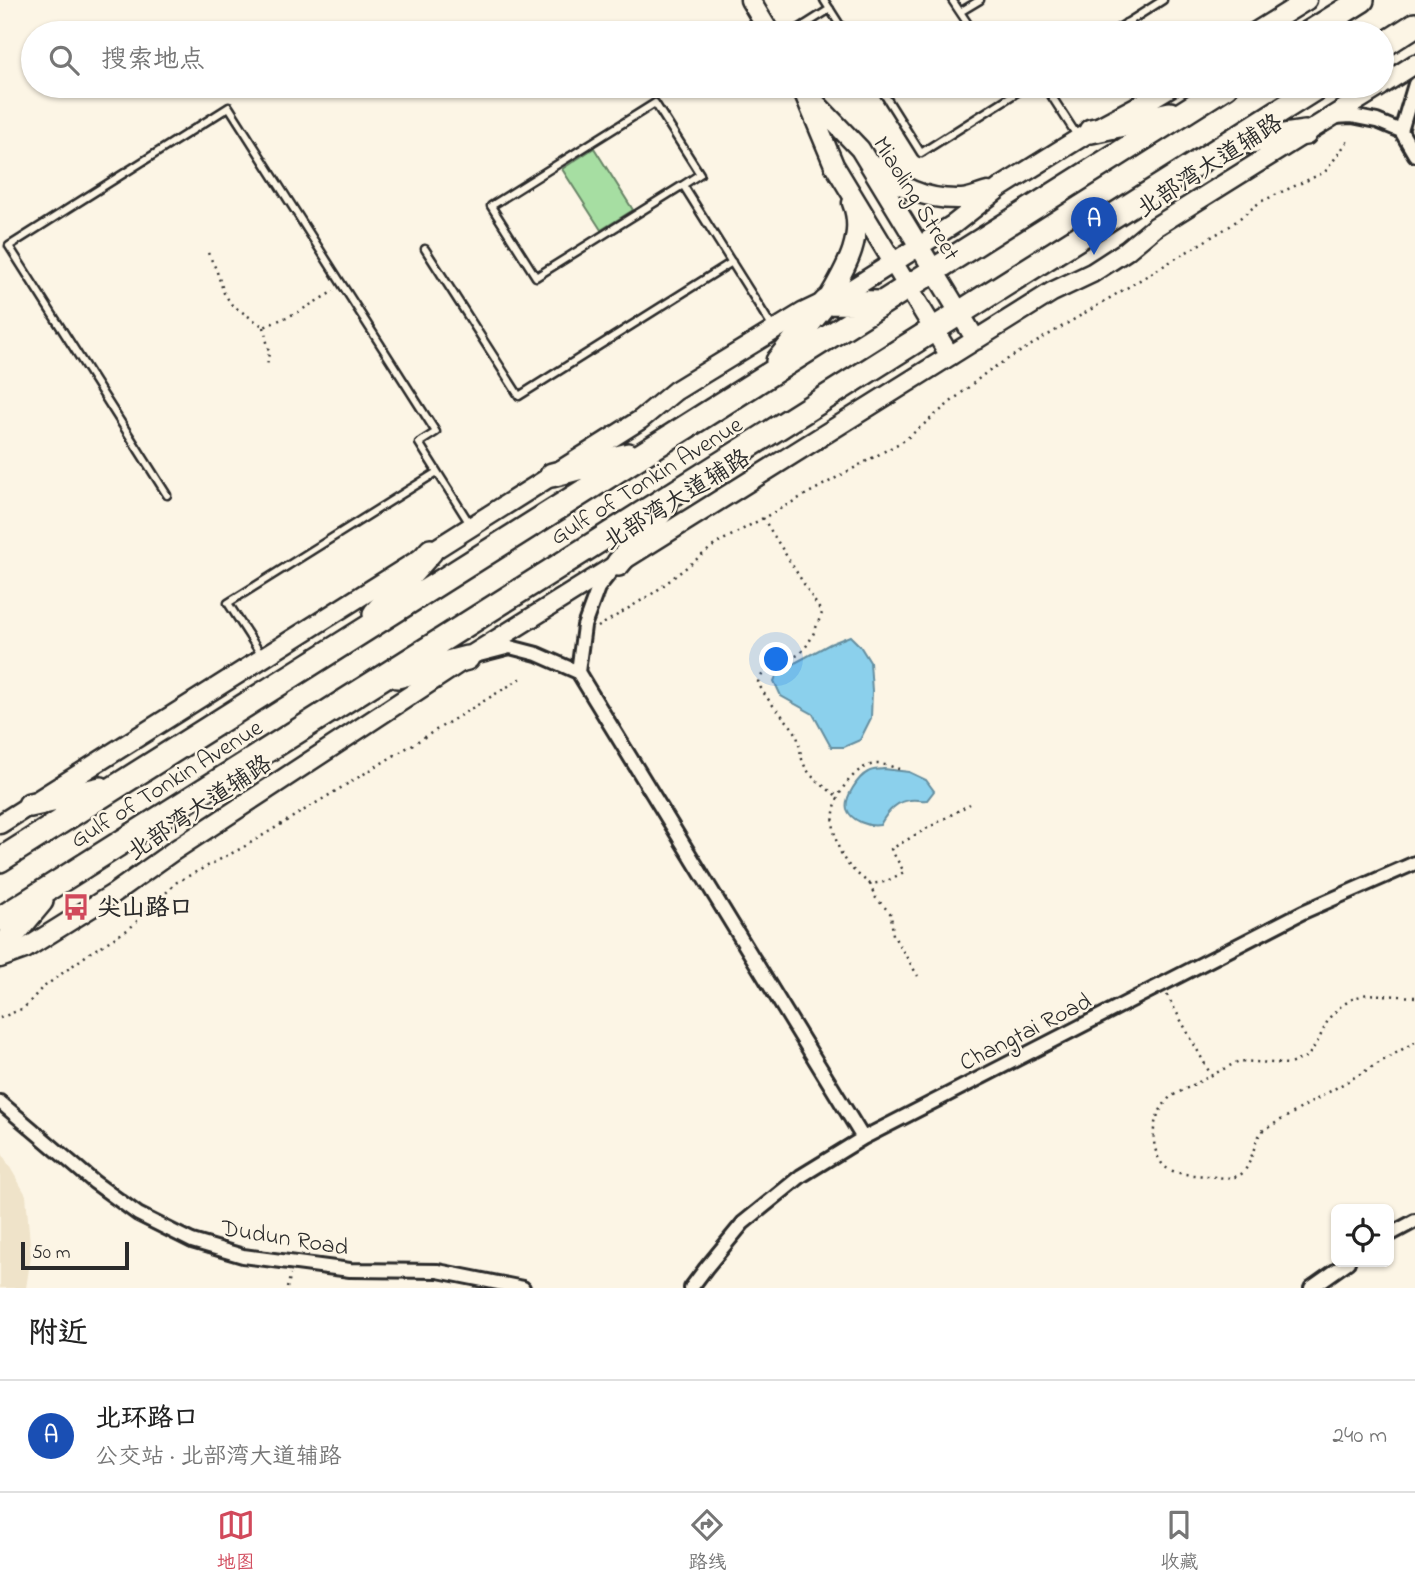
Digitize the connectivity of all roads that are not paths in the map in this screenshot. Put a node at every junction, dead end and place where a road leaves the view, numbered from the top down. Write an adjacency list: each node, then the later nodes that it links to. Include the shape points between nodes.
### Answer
1 (750, 0): 10 (main road)
2 (824, 0): 8 (lane)
3 (952, 0): 9 (lane)
4 (980, 0): 9 (lane)
5 (1163, 0): 14 (lane)
6 (1307, 0): 15 (main road)
7 (1362, 0): 16 (highway)
8 (830, 9): 11 (lane); 12 (lane)
9 (960, 12): 13 (lane)
10 (763, 21)
11 (811, 21)
12 (838, 21)
13 (966, 21)
14 (1129, 21)
15 (1274, 21)
16 (1328, 21)
17 (1415, 25): 18 (highway)
18 (1394, 38)
19 (1415, 64): 20 (main road, 北部湾大道辅路)
20 (1394, 77)
21 (1415, 84): 34 (street)
22 (807, 98): 40 (main road, Miaoling Street)
23 (812, 98): 38 (main road, Miaoling Street)
24 (887, 98): 25 (lane, via 921,153)
25 (1008, 98)
26 (1055, 98): 36 (lane)
27 (1152, 98): 36 (main road)
28 (1198, 98): 32 (highway)
29 (1206, 98): 32 (highway, Gulf of Tonkin Avenue)
30 (1301, 98): 37 (highway, Gulf of Tonkin Avenue)
31 (1360, 98): 33 (main road, 北部湾大道辅路)
32 (1187, 110): 36 (highway); 47 (highway, Gulf of Tonkin Avenue)
33 (1330, 117): 34 (street, via 1352,116); 35 (main road, 北部湾大道辅路)
34 (1401, 131): 39 (street)
35 (1305, 133): 37 (highway); 54 (main road, 北部湾大道辅路, via 1155,227 1092,273 1052,292)
36 (1085, 135): 42 (main road)
37 (1226, 145): 51 (highway, Gulf of Tonkin Avenue)
38 (860, 149): 42 (main road, via 906,189 934,197 963,199); 43 (main road, Miaoling Street)
39 (1415, 155)
40 (834, 165): 46 (main road, Miaoling Street); 49 (main road, via 858,222 850,259)
41 (683, 185): 41 (lane, via 536,278 491,206 655,103 700,174); 45 (lane)
42 (1001, 187): 43 (main road)
43 (919, 246): 46 (main road); 47 (main road, Miaoling Street)
44 (425, 249): 45 (lane, via 519,396)
45 (732, 262): 53 (lane)
46 (894, 262): 48 (main road, Miaoling Street); 49 (main road)
47 (933, 271): 48 (highway, Gulf of Tonkin Avenue); 51 (main road, Miaoling Street)
48 (908, 287): 50 (highway, Gulf of Tonkin Avenue); 52 (main road, Miaoling Street)
49 (825, 302): 50 (highway); 53 (main road); 56 (highway)
50 (882, 303): 56 (highway, Gulf of Tonkin Avenue)
51 (960, 313): 52 (highway, Gulf of Tonkin Avenue); 54 (main road, Miaoling Street)
52 (934, 329): 55 (main road, Miaoling Street); 60 (highway, Gulf of Tonkin Avenue)
53 (775, 330): 59 (main road)
54 (976, 340): 55 (main road, 北部湾大道辅路)
55 (950, 356): 64 (main road, 北部湾大道辅路)
56 (765, 377): 57 (highway, Gulf of Tonkin Avenue)
57 (652, 449): 59 (highway); 65 (highway, Gulf of Tonkin Avenue)
58 (437, 472): 61 (lane, via 419,443 436,432 229,107 9,246); 62 (lane); 66 (lane, via 228,603)
59 (552, 475): 62 (main road)
60 (680, 489): 64 (highway); 69 (highway, Gulf of Tonkin Avenue)
61 (167, 495)
62 (471, 526): 63 (main road)
63 (431, 551): 65 (highway); 66 (main road)
64 (618, 564): 67 (main road, 北部湾大道辅路); 68 (street, via 598,587 584,626)
65 (356, 635): 70 (highway, Gulf of Tonkin Avenue)
66 (263, 658): 71 (main road)
67 (467, 658): 68 (street, via 510,647); 69 (highway); 78 (main road, 北部湾大道辅路, via 113,894 25,949)
68 (578, 672): 80 (street)
69 (377, 681): 75 (highway, Gulf of Tonkin Avenue)
70 (118, 786): 71 (highway); 73 (highway, Gulf of Tonkin Avenue)
71 (30, 805): 72 (main road)
72 (0, 824)
73 (0, 860)
74 (1415, 863): 80 (street, Changtai Road, via 1303,912)
75 (54, 885): 76 (highway, Gulf of Tonkin Avenue); 77 (highway)
76 (0, 919)
77 (0, 950)
78 (0, 958)
79 (0, 1102): 84 (street, Dudun Road, via 93,1182 138,1214 192,1241 243,1256 350,1270 438,1271)
80 (863, 1138): 85 (street, Changtai Road, via 801,1176 743,1223)
81 (1415, 1221): 82 (street)
82 (1394, 1232)
83 (1341, 1267): 86 (street)
84 (523, 1288)
85 (691, 1288)
86 (1311, 1288)

